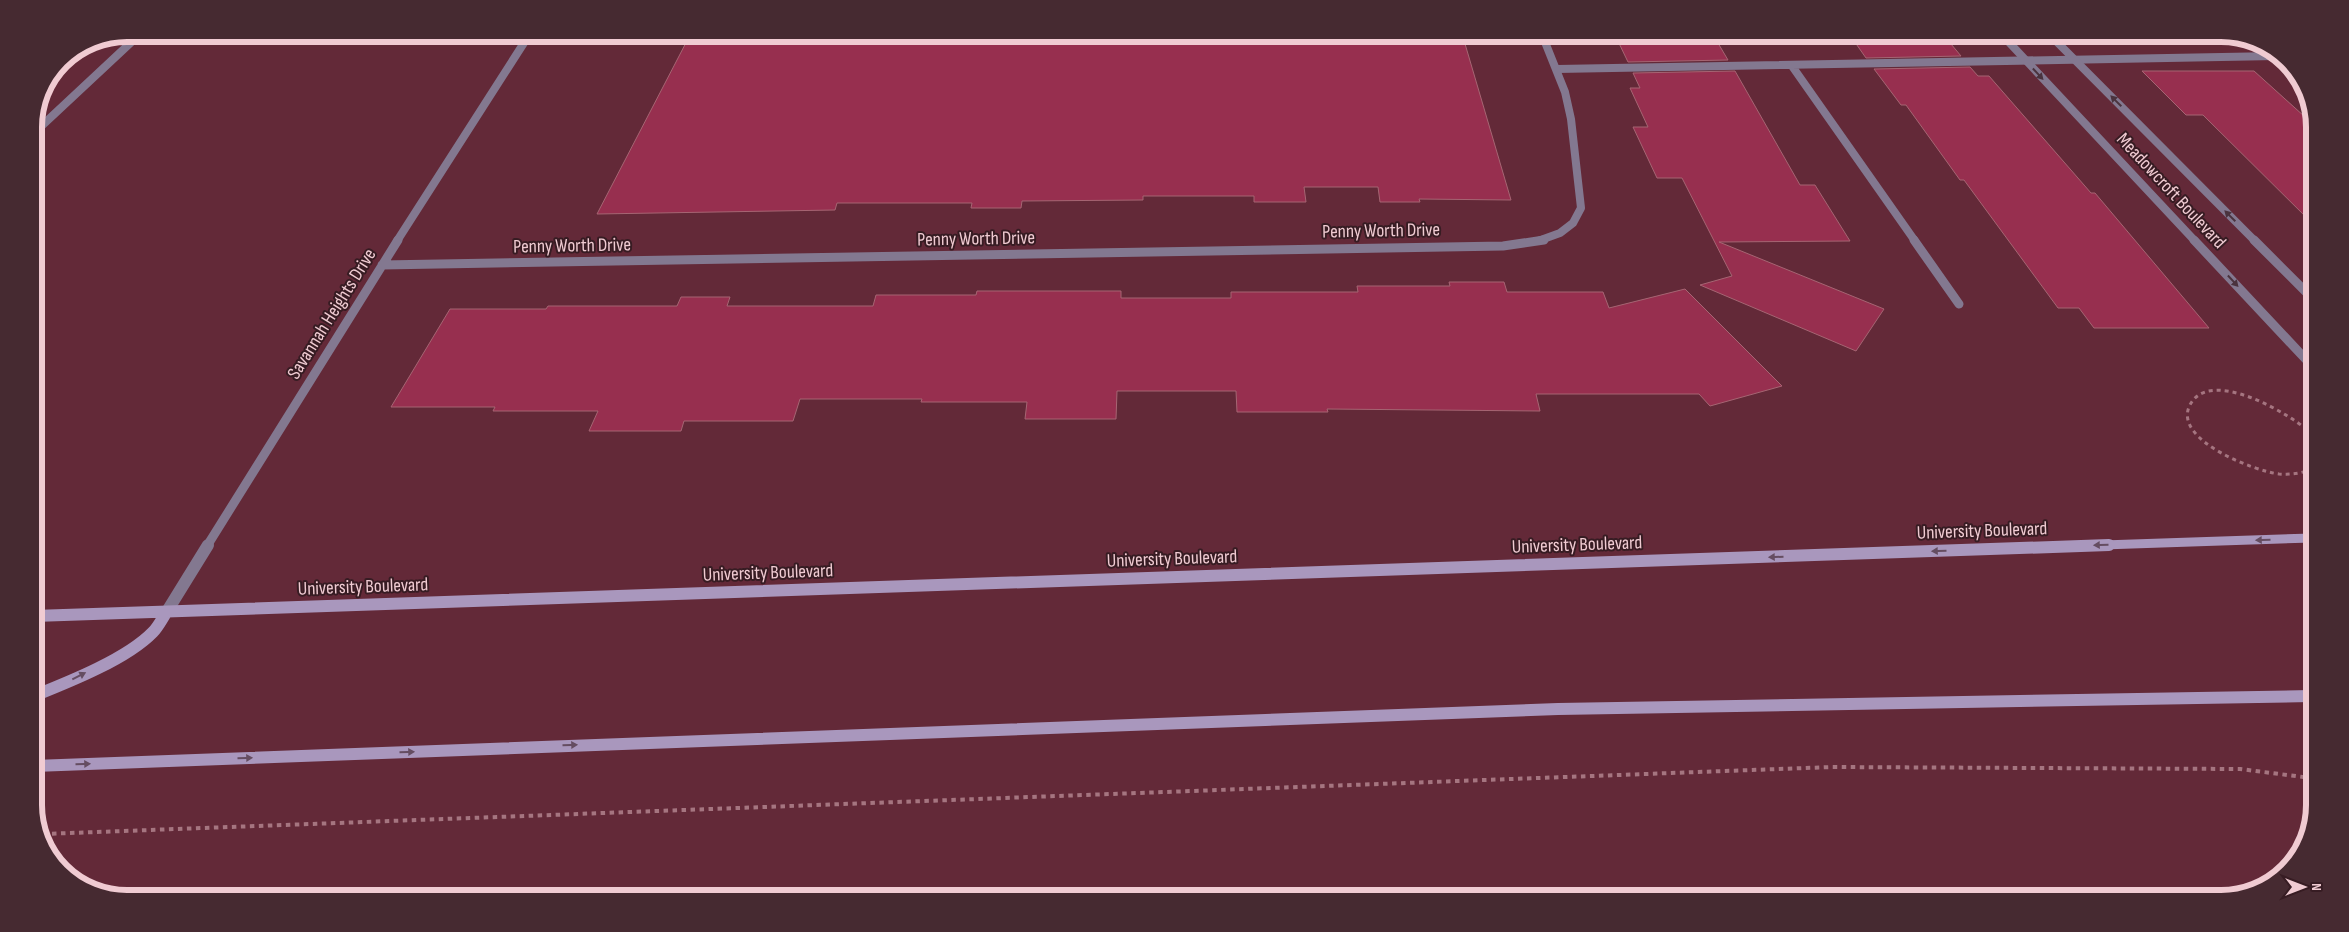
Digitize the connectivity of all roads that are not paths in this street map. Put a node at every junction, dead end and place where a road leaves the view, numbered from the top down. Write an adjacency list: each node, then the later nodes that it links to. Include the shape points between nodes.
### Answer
1 (131, 42): 11 (street)
2 (525, 42): 12 (street, Savannah Heights Drive)
3 (1544, 42): 10 (street)
4 (2009, 42): 8 (street, Meadowcroft Boulevard)
5 (2057, 42): 7 (street, Meadowcroft Boulevard)
6 (2267, 56): 7 (street)
7 (2073, 58): 8 (street); 13 (street, Meadowcroft Boulevard, one-way to 7)
8 (2024, 59): 9 (street); 15 (street, Meadowcroft Boulevard, one-way to 15)
9 (1792, 66): 10 (street); 14 (street)
10 (1557, 69): 12 (street, Penny Worth Drive, via 1571,119 1581,196 1579,215 1568,228 1545,240 1514,245)
11 (42, 125)
12 (382, 265): 17 (street, Savannah Heights Drive)
13 (2306, 292)
14 (1958, 304)
15 (2306, 359)
16 (2306, 538): 17 (main road, University Boulevard, one-way to 17)
17 (166, 613): 18 (main road, University Boulevard); 19 (main road, one-way to 17, via 100,665 152,634)
18 (43, 616)
19 (43, 692)
20 (2306, 696): 21 (main road, one-way to 20, via 1558,708)
21 (43, 766)

